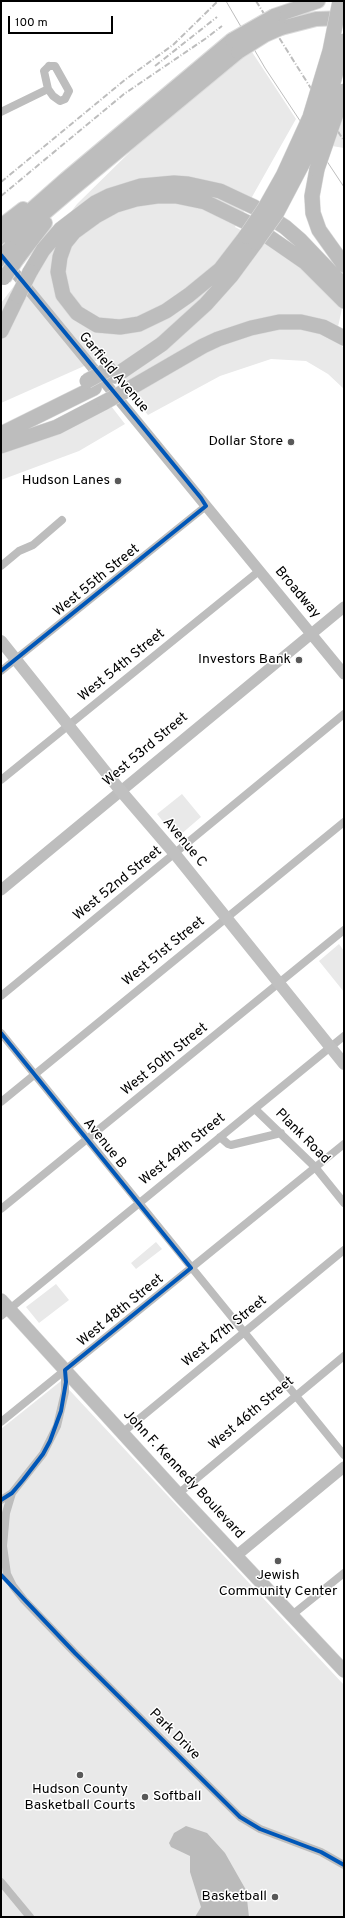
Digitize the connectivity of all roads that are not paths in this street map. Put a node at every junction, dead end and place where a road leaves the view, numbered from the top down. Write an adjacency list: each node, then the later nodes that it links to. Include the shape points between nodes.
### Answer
1 (318, 1): 4 (highway)
2 (340, 1): 13 (highway, bridge, via 330,51 310,117)
3 (343, 1): 4 (highway)
4 (300, 7): 6 (highway)
5 (341, 18): 6 (highway)
6 (277, 22): 8 (highway, bridge, via 265,35)
7 (344, 41): 13 (highway, bridge, via 332,87 308,153 279,207)
8 (235, 46): 12 (highway, via 178,85); 12 (highway, via 203,81)
9 (48, 89): 11 (street)
10 (344, 92): 15 (highway, bridge, via 312,187 312,209 319,230)
11 (1, 112)
12 (70, 183): 14 (highway); 14 (highway, via 36,233)
13 (251, 239): 16 (highway); 22 (highway, via 231,276 195,314 162,344)
14 (5, 246): 17 (highway, bridge); 27 (street, Garfield Avenue)
15 (344, 265)
16 (222, 268): 19 (highway, via 189,296 166,311 139,324 120,327 97,325 77,313 63,295 58,272 65,243 74,232 96,216 116,205 136,199 176,196 215,206 250,224 305,262); 22 (highway, via 178,318)
17 (2, 280)
18 (344, 286): 20 (highway, bridge, via 280,223 220,191 174,183 135,188 95,203 62,228 43,250)
19 (344, 301)
20 (1, 331)
21 (344, 338): 26 (highway, bridge, via 323,327 301,322 279,322 251,328 203,346 56,427)
22 (112, 372): 23 (highway, bridge)
23 (90, 385): 24 (highway); 25 (highway)
24 (1, 423)
25 (1, 434)
26 (1, 446)
27 (206, 506): 29 (street, Garfield Avenue); 35 (street, West 55th Street)
28 (62, 520): 30 (street, via 33,545 20,551)
29 (227, 532): 31 (street, Broadway)
30 (1, 566)
31 (259, 571): 33 (street, Broadway); 39 (street, West 54th Street)
32 (344, 607): 33 (street, West 53rd Street)
33 (311, 634): 37 (street, Broadway); 41 (street, West 53rd Street)
34 (1, 641): 35 (main road, Avenue C)
35 (16, 659): 36 (street, West 55th Street); 39 (main road, Avenue C)
36 (1, 671)
37 (344, 674)
38 (344, 714): 43 (street, West 52nd Street)
39 (68, 726): 40 (street, West 54th Street); 41 (main road, Avenue C)
40 (1, 780)
41 (120, 790): 43 (main road, Avenue C); 44 (street, West 53rd Street)
42 (344, 822): 45 (street, West 51st Street)
43 (175, 854): 45 (main road, Avenue C); 48 (street, West 52nd Street)
44 (1, 890)
45 (226, 918): 47 (main road, Avenue C); 53 (street, West 51st Street)
46 (344, 930): 47 (street, West 50th Street)
47 (279, 984): 51 (main road, Avenue C); 58 (street, West 50th Street)
48 (1, 996)
49 (1, 1033): 53 (street, Avenue B)
50 (344, 1036): 51 (street, West 49th Street)
51 (330, 1047): 52 (main road, Avenue C); 55 (street, West 49th Street)
52 (344, 1064)
53 (34, 1074): 54 (street, West 51st Street); 58 (street, Avenue B)
54 (1, 1102)
55 (255, 1109): 56 (street, Plank Road); 57 (street, West 49th Street)
56 (280, 1133): 57 (street, via 231,1145); 60 (street, Plank Road)
57 (220, 1136): 62 (street, West 49th Street)
58 (87, 1140): 62 (street, Avenue B); 63 (street, West 50th Street)
59 (344, 1144): 60 (street, West 48th Street)
60 (315, 1167): 61 (street, Plank Road); 65 (street, West 48th Street)
61 (344, 1203)
62 (138, 1204): 65 (street, Avenue B); 66 (street, West 49th Street)
63 (1, 1209)
64 (344, 1250): 67 (street, West 47th Street)
65 (191, 1268): 67 (street, Avenue B); 69 (street, West 48th Street)
66 (4, 1308): 69 (main road, John F. Kennedy Boulevard)
67 (244, 1333): 70 (street, Avenue B); 72 (street, West 47th Street)
68 (344, 1356): 70 (street, West 46th Street)
69 (65, 1370): 71 (street, West 48th Street); 72 (main road, John F. Kennedy Boulevard); 75 (street, Park Drive, via 65,1392 55,1431 43,1454)
70 (296, 1395): 73 (street, Avenue B); 76 (street, West 46th Street)
71 (1, 1422)
72 (122, 1433): 76 (main road, John F. Kennedy Boulevard)
73 (344, 1455)
74 (344, 1467): 78 (street)
75 (12, 1493): 77 (street); 81 (street, Park Drive, via 3,1536 7,1574)
76 (178, 1494): 78 (main road, John F. Kennedy Boulevard)
77 (1, 1500)
78 (236, 1556): 82 (main road, John F. Kennedy Boulevard)
79 (344, 1573): 82 (street)
80 (1, 1575): 81 (street)
81 (13, 1586): 84 (street, Park Drive, via 41,1619 240,1817 260,1829 321,1852)
82 (292, 1616): 83 (main road, John F. Kennedy Boulevard)
83 (344, 1670)
84 (344, 1865)
85 (1, 1882): 86 (street)
86 (30, 1917)

